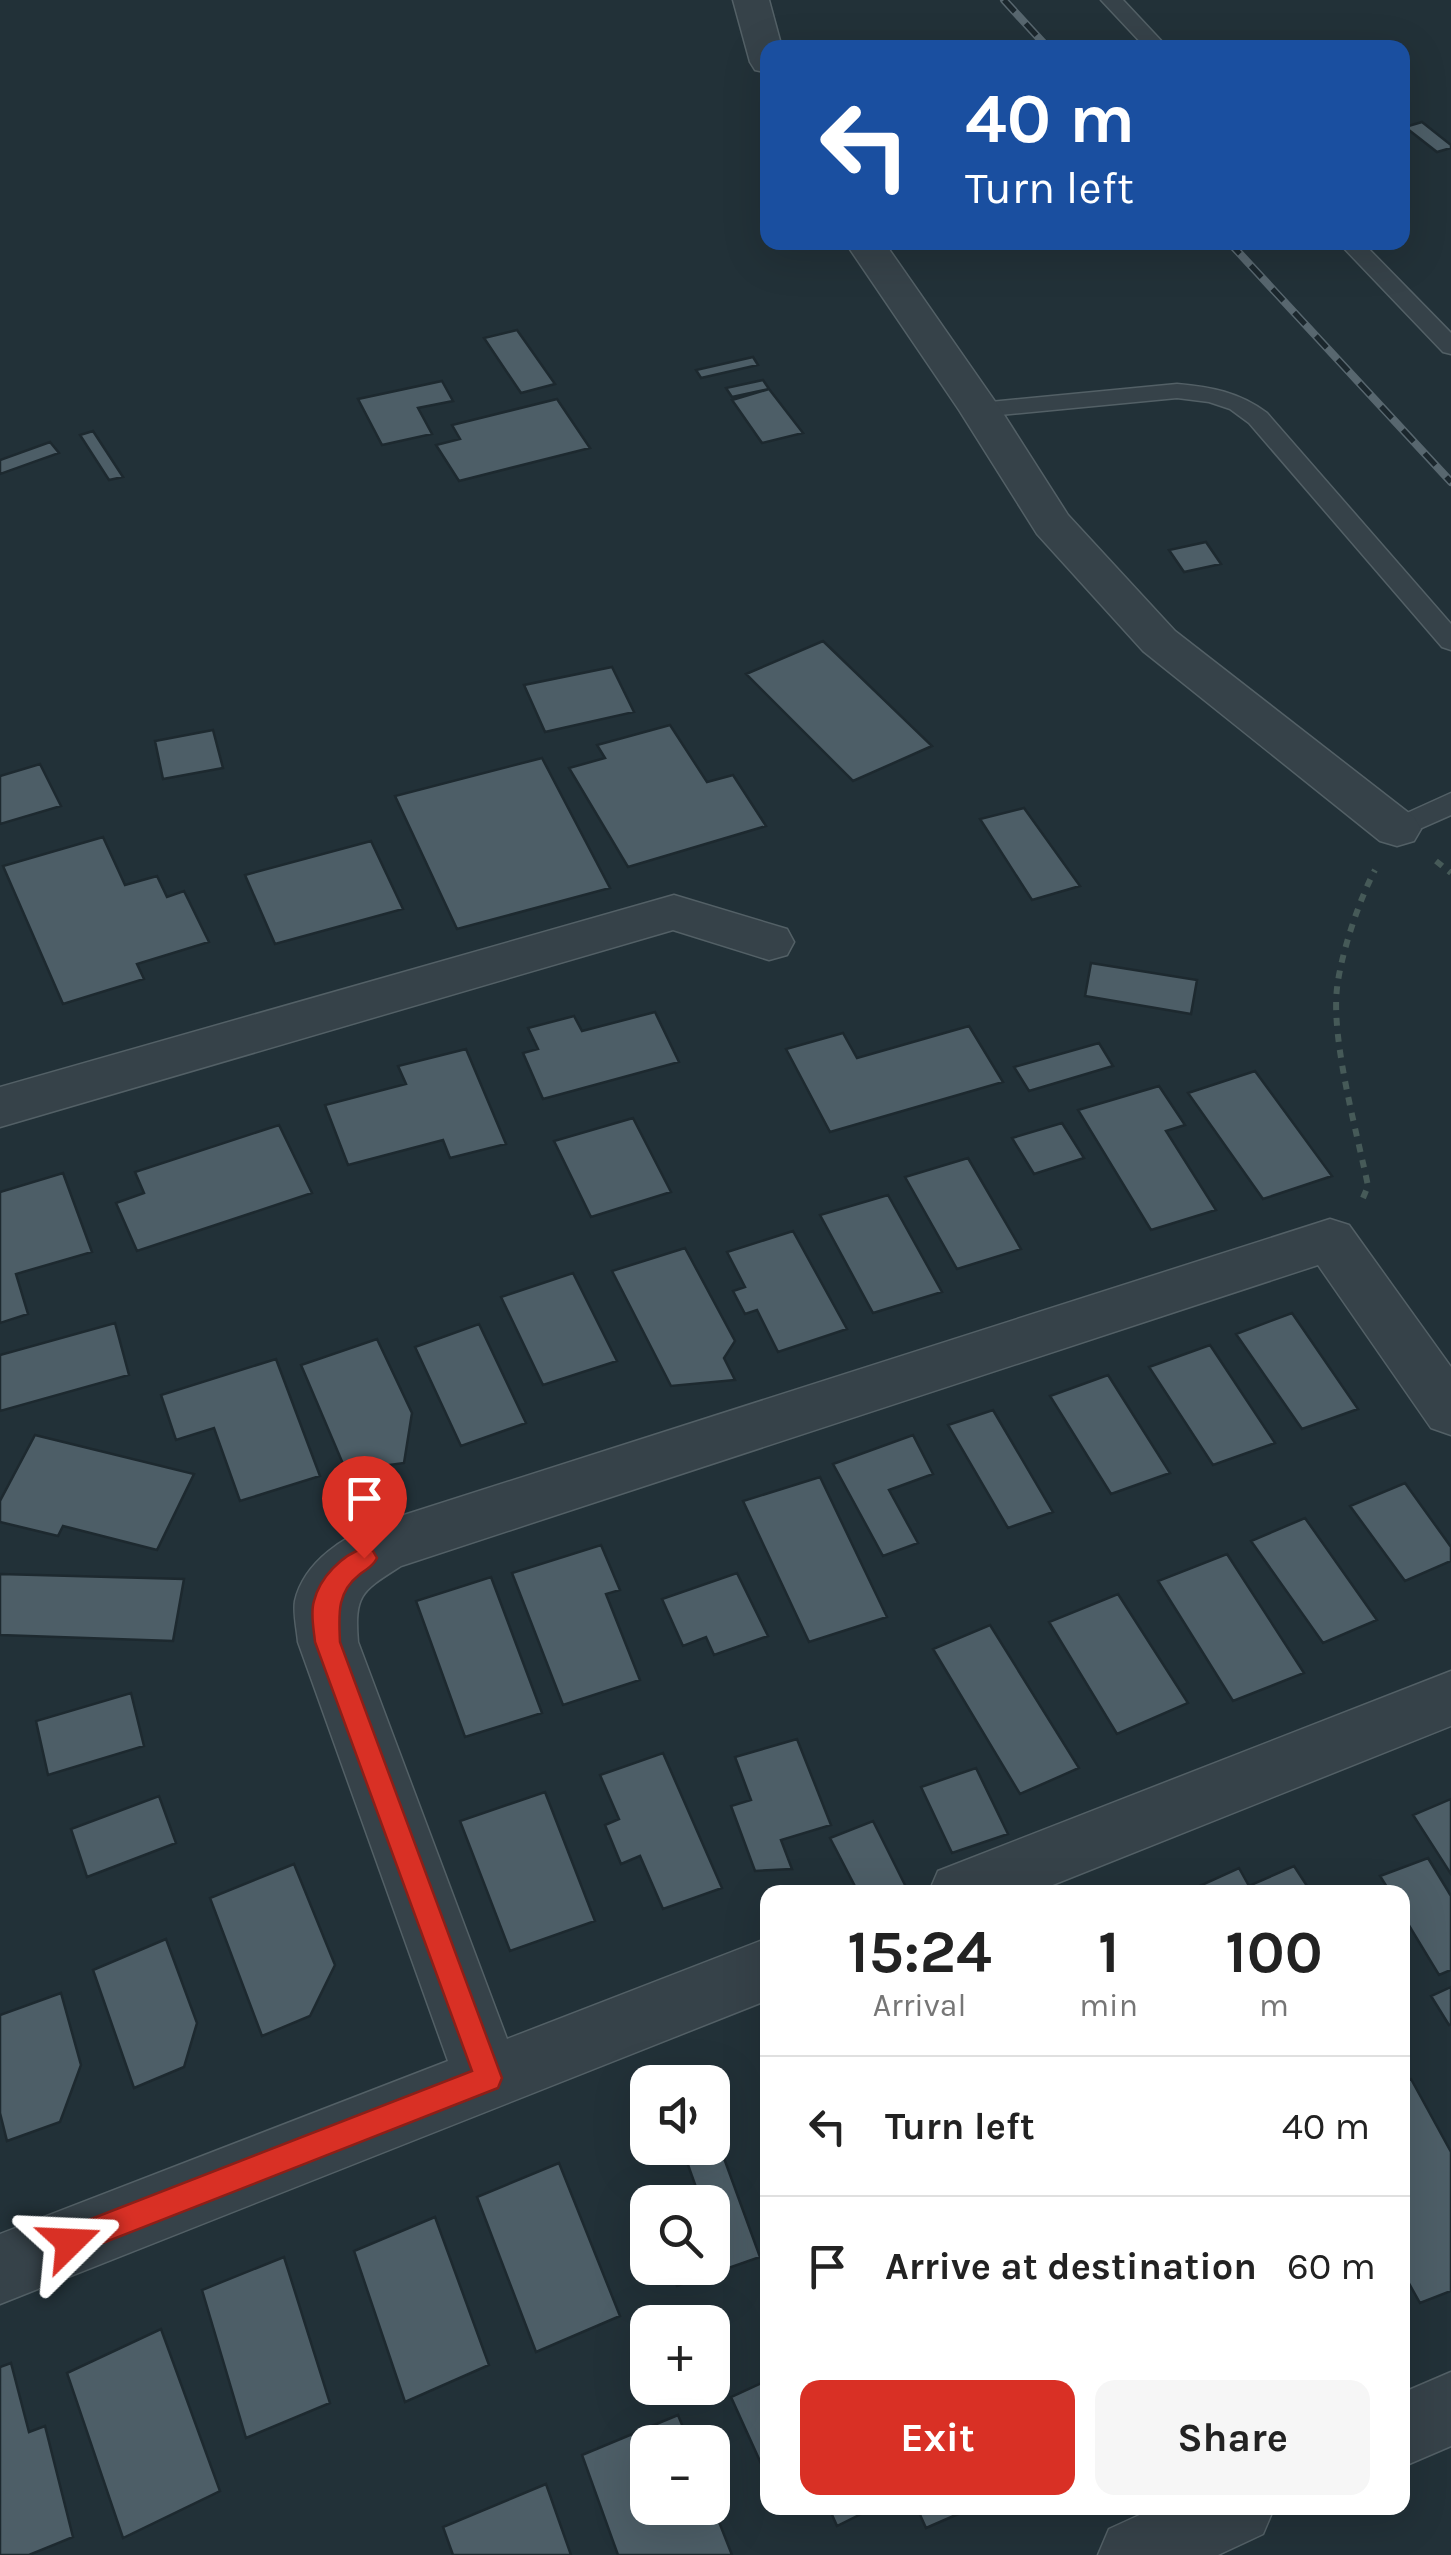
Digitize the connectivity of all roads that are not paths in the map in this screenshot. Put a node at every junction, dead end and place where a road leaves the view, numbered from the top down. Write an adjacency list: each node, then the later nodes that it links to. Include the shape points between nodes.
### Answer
1 (751, 0): 3 (street)
2 (1111, 0): 4 (lane)
3 (762, 40)
4 (1150, 40)
5 (870, 250): 8 (street)
6 (1356, 250): 7 (lane)
7 (1451, 347)
8 (980, 410): 9 (lane, via 1178,391 1239,404); 11 (street, via 1052,524 1160,641)
9 (1451, 642)
10 (1451, 802): 11 (lane)
11 (1397, 829)
12 (769, 942): 13 (street, via 674,912)
13 (0, 1107)
14 (1451, 1412): 18 (street, via 1330,1240 382,1547 346,1569 325,1602 328,1642)
15 (1451, 1698): 16 (street)
16 (980, 1885)
17 (760, 1972): 18 (street)
18 (488, 2078): 19 (street)
19 (0, 2269)
20 (1451, 2408): 21 (street)
21 (1410, 2427)
22 (1222, 2515): 23 (street)
23 (1134, 2555)

